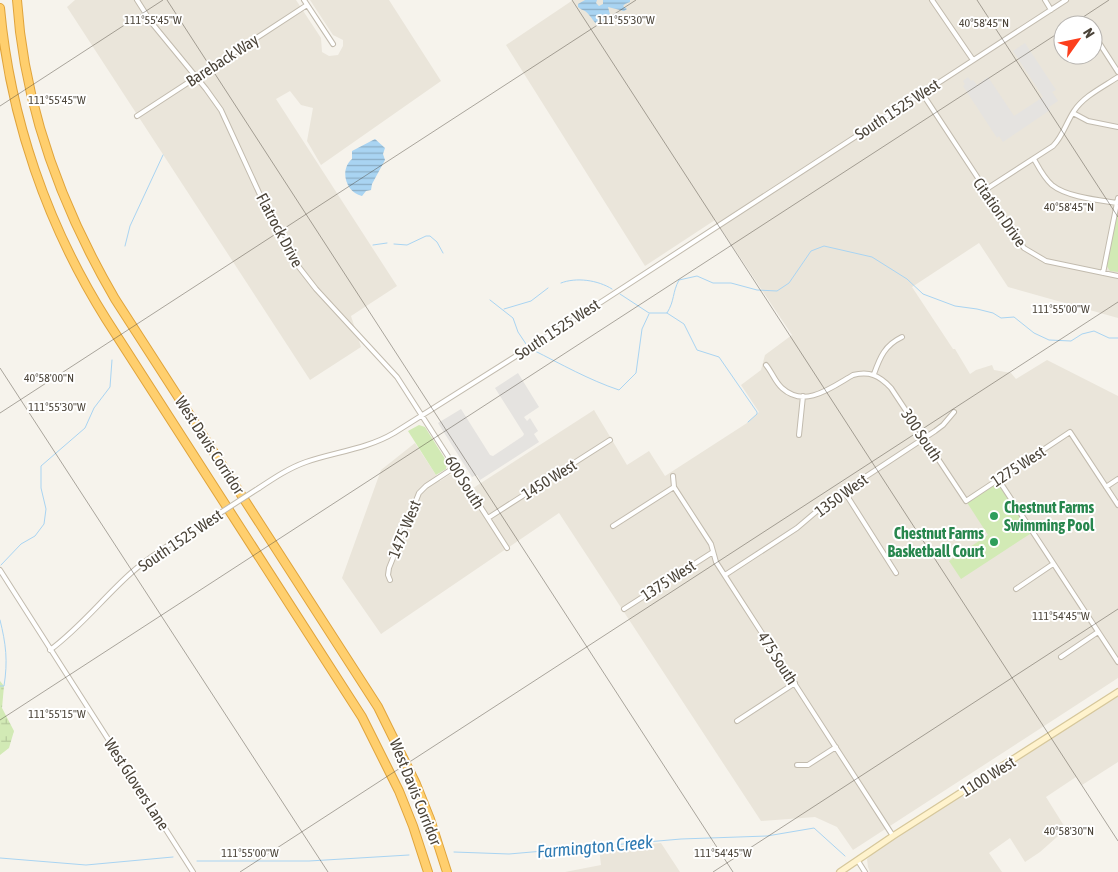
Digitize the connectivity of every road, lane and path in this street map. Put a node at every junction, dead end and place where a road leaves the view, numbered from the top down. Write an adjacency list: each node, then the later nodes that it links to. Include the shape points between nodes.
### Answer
1 (17, 0): 67 (highway, West Davis Corridor, via 37,115 57,180 85,244 115,299 378,707 416,784)
2 (137, 0): 14 (street, Flatrock Drive)
3 (304, 0): 7 (street)
4 (932, 0): 12 (street)
5 (1044, 0): 9 (street)
6 (1066, 0): 9 (street, South 1525 West)
7 (307, 5): 10 (street); 14 (street, Bareback Way)
8 (0, 8): 66 (highway, West Davis Corridor, via 10,78 23,132 43,193 74,262 106,319 358,710 399,791)
9 (1051, 10): 12 (street, South 1525 West)
10 (332, 44)
11 (1103, 50): 13 (street)
12 (973, 60): 16 (street, South 1525 West)
13 (1118, 72)
14 (197, 77): 18 (street, Bareback Way); 30 (street, Flatrock Drive, via 227,120 291,257 392,370)
15 (1118, 77): 17 (street, via 1089,96)
16 (922, 93): 21 (street, Citation Drive); 30 (street, South 1525 West)
17 (1073, 112): 19 (street, via 1088,121); 20 (street, via 1059,140)
18 (137, 116)
19 (1118, 127)
20 (1034, 158): 21 (street); 22 (street, via 1045,177 1062,191)
21 (985, 190): 23 (street, Citation Drive, via 1024,248 1046,261)
22 (1118, 201): 23 (street)
23 (1103, 273): 24 (street, Citation Drive)
24 (1118, 276)
25 (902, 337): 27 (street, via 887,347)
26 (766, 365): 28 (street, via 782,388)
27 (874, 374): 28 (street, via 853,375 824,392); 32 (street, 300 South, via 891,388)
28 (803, 396): 31 (street)
29 (954, 412): 32 (street, 1350 West, via 943,425)
30 (422, 416): 34 (street, 600 South); 55 (street, South 1525 West, bridge, via 374,443 302,463 283,472 155,555)
31 (799, 436)
32 (924, 438): 40 (street, 1350 West); 41 (street, 300 South)
33 (610, 440): 43 (street, 1450 West)
34 (455, 467): 43 (street, 600 South); 51 (street, 1475 West, via 416,496 389,568)
35 (673, 476): 39 (street, 475 South)
36 (1118, 478): 38 (street)
37 (998, 479): 38 (street, 1275 West, via 1070,432); 41 (street, 1275 West); 47 (street)
38 (1106, 486): 42 (street)
39 (674, 487): 44 (street); 46 (street, 475 South, via 708,538)
40 (844, 491): 49 (street); 50 (street, 1350 West, via 797,528)
41 (966, 501)
42 (1118, 505)
43 (488, 518): 45 (street, 600 South)
44 (613, 526)
45 (507, 548)
46 (713, 552): 50 (street, 475 South); 53 (street, 1375 West)
47 (1053, 564): 52 (street); 54 (street)
48 (0, 570): 55 (street, West Glovers Lane)
49 (896, 573)
50 (725, 576): 58 (street, 475 South)
51 (390, 580)
52 (1016, 589)
53 (624, 609)
54 (1098, 632): 56 (street); 57 (street)
55 (50, 650): 65 (street, West Glovers Lane)
56 (1061, 657)
57 (1118, 662)
58 (795, 683): 60 (street); 61 (street, 475 South)
59 (1118, 692): 63 (street, 1100 West)
60 (737, 721)
61 (836, 747): 62 (street, via 808,765); 63 (street, 475 South)
62 (797, 765)
63 (893, 836): 64 (street, 1100 West)
64 (858, 861): 68 (street, 1100 West); 69 (street)
65 (193, 872)
66 (428, 872)
67 (447, 872)
68 (840, 872)
69 (866, 872)

